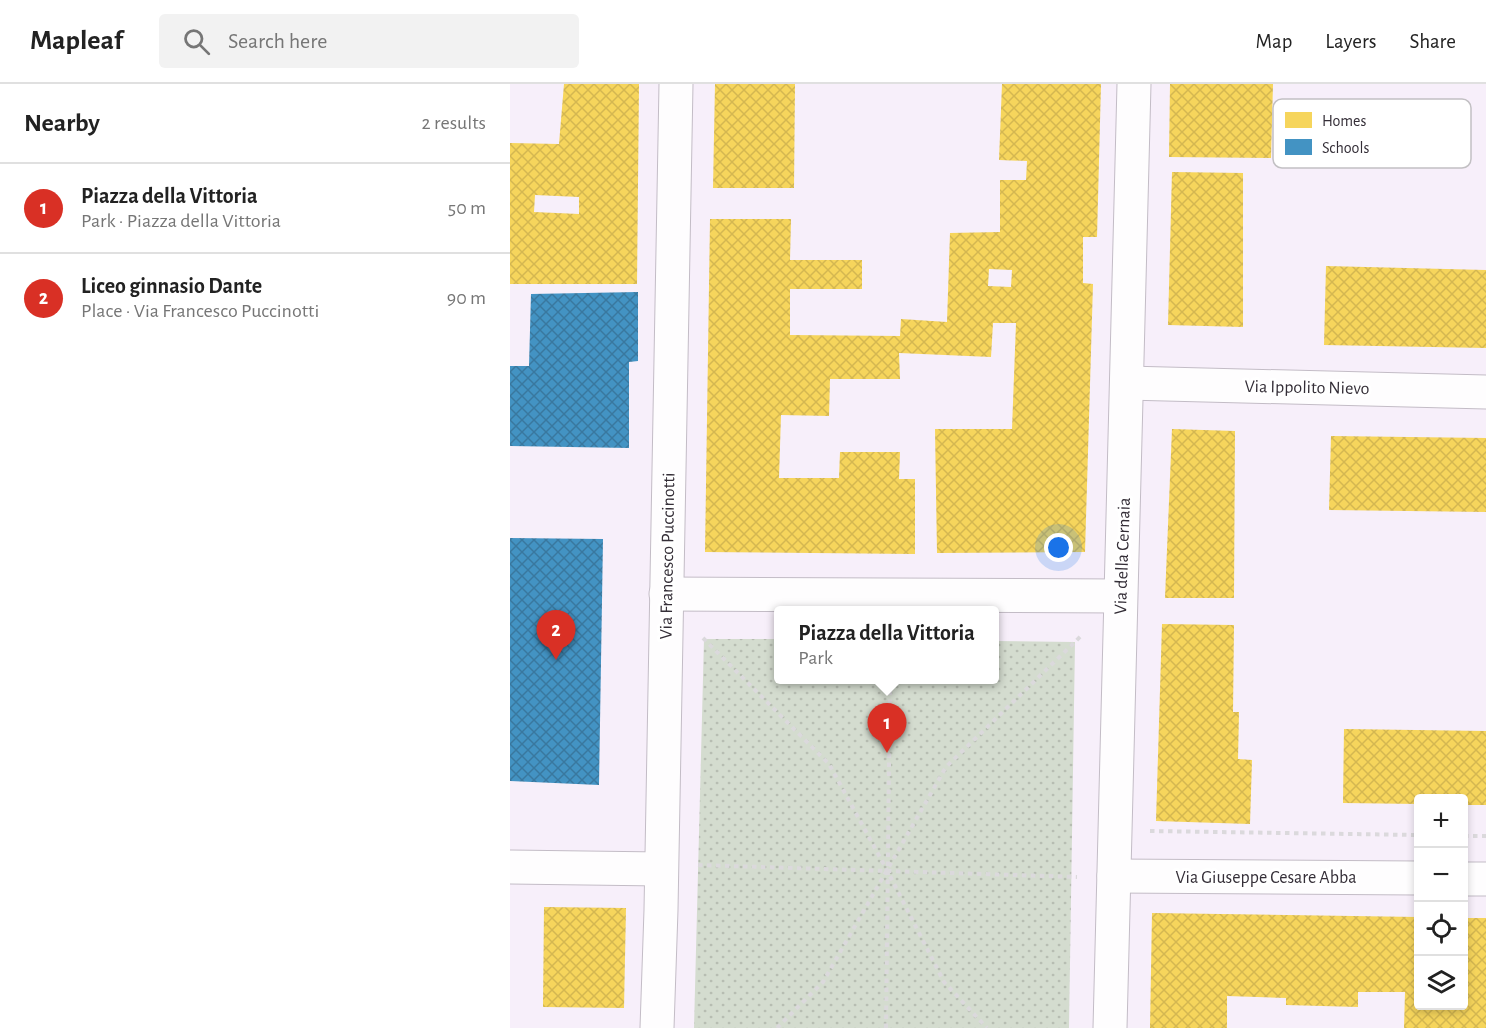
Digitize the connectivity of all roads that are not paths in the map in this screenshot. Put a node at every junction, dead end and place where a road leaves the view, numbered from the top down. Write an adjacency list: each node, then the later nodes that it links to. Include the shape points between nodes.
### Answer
1 (675, 84): 5 (street, Via Francesco Puccinotti)
2 (1134, 84): 3 (street, Via della Cernaia)
3 (1127, 383): 4 (street, Via Ippolito Nievo); 6 (street, Via della Cernaia)
4 (1486, 392)
5 (666, 594): 6 (street); 8 (street, Via Francesco Puccinotti)
6 (1120, 596): 9 (street, Via della Cernaia)
7 (510, 867): 8 (street)
8 (676, 867): 13 (street, Via Francesco Puccinotti)
9 (1114, 876): 10 (street, Via Giuseppe Cesare Abba); 14 (street, Via della Cernaia)
10 (1414, 878)
11 (1468, 879): 12 (street)
12 (1486, 879)
13 (657, 1028)
14 (1110, 1028)

